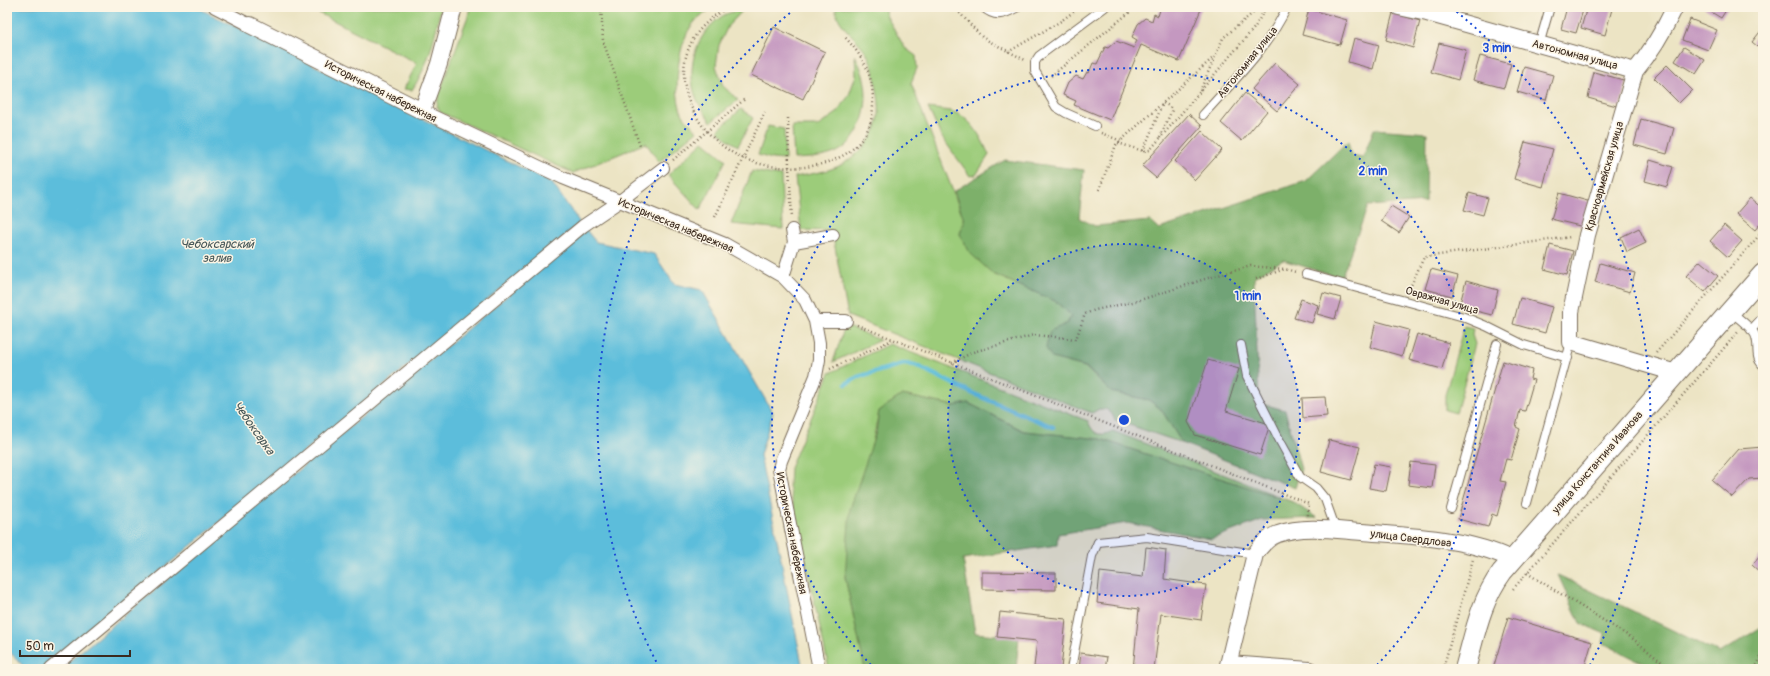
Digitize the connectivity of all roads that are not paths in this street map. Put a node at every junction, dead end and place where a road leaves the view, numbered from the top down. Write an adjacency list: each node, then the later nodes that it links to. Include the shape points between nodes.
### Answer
1 (215, 7): 13 (street, Историческая набережная)
2 (454, 7): 16 (street, via 439,64)
3 (983, 7): 4 (lane, via 989,12 1001,15)
4 (1018, 7)
5 (1105, 7): 18 (lane, via 1040,56 1034,65 1052,102 1061,110)
6 (1287, 7): 17 (lane, Автономная улица, via 1281,22 1266,44)
7 (1399, 7): 12 (street, Автономная улица)
8 (1550, 7): 14 (lane)
9 (1675, 7): 15 (street, Красноармейская улица, via 1664,31)
10 (1761, 7): 11 (lane)
11 (1763, 9)
12 (1427, 10): 14 (street, Автономная улица)
13 (250, 25): 16 (street, Историческая набережная)
14 (1539, 45): 15 (street, Автономная улица)
15 (1635, 71): 34 (street, Красноармейская улица, via 1587,235 1571,312)
16 (422, 111): 20 (street, Историческая набережная, via 563,178)
17 (1203, 115)
18 (1096, 128)
19 (663, 168): 20 (street)
20 (620, 201): 26 (street, Историческая набережная, via 725,244); 43 (street, via 583,226)
21 (792, 230): 23 (street)
22 (833, 235): 23 (street)
23 (794, 242): 26 (street)
24 (1306, 274): 34 (lane, Овражная улица, via 1469,318 1524,345)
25 (1763, 274): 27 (street, улица Константина Иванова)
26 (784, 277): 29 (street, Историческая набережная, via 805,300)
27 (1730, 311): 31 (lane); 36 (street, улица Константина Иванова)
28 (1763, 317): 31 (lane)
29 (815, 321): 30 (street); 44 (street, Историческая набережная, via 819,343 816,376 779,469)
30 (846, 321)
31 (1748, 327): 35 (lane, via 1758,342 1757,354 1759,362)
32 (1497, 344): 38 (lane)
33 (1241, 345): 39 (lane, via 1248,376 1280,441 1300,477 1316,488 1325,499)
34 (1569, 350): 36 (street); 37 (lane)
35 (1763, 365)
36 (1676, 373): 41 (street, улица Константина Иванова)
37 (1527, 503)
38 (1451, 509)
39 (1336, 530): 40 (street, улица Свердлова, via 1308,529 1277,534 1264,542); 41 (street, улица Свердлова, via 1442,540 1498,553)
40 (1255, 554): 42 (street); 45 (lane, via 1148,537 1098,542 1092,556)
41 (1511, 560): 47 (street, улица Константина Иванова, via 1490,588 1484,601)
42 (1228, 664): 46 (lane, via 1310,666)
43 (52, 669)
44 (819, 669)
45 (1071, 669)
46 (1317, 669)
47 (1465, 669)

